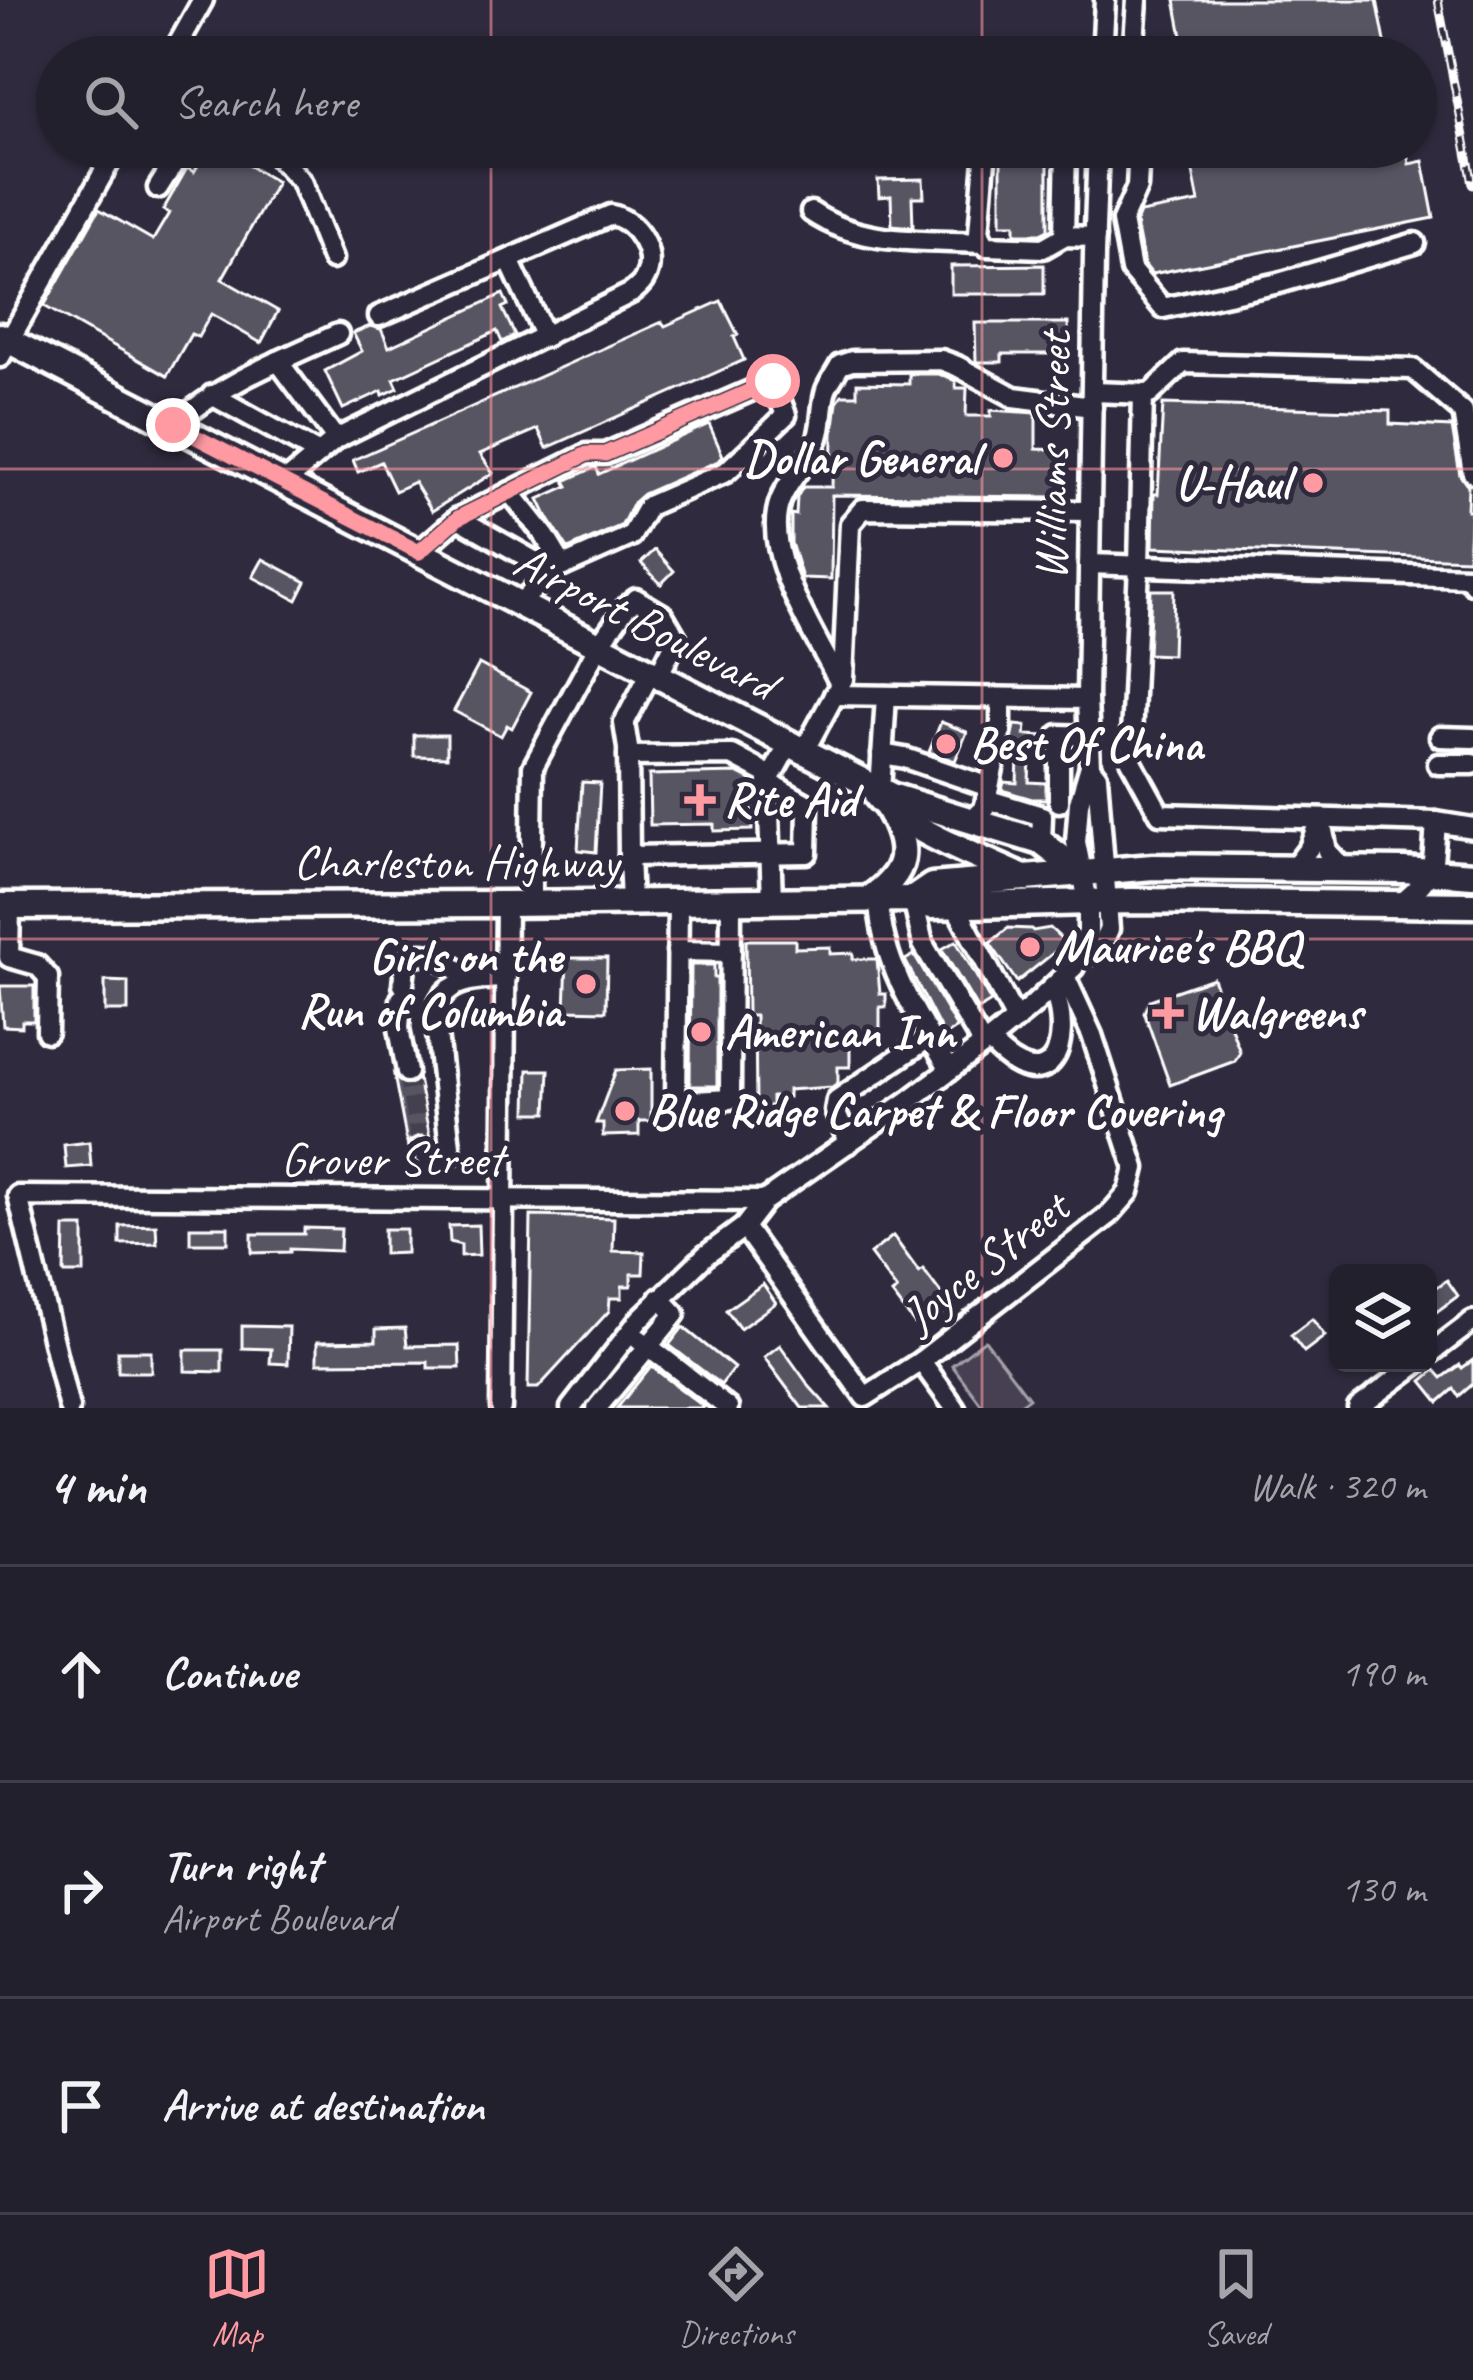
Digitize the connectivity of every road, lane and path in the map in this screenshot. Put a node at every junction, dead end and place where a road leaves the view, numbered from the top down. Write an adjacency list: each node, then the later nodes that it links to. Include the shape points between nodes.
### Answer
1 (203, 0): 4 (street)
2 (1105, 0): 5 (street)
3 (1137, 0): 6 (street)
4 (183, 36)
5 (1103, 36)
6 (1134, 36)
7 (106, 168): 25 (street)
8 (171, 168): 14 (street)
9 (288, 168): 20 (street)
10 (984, 168): 18 (street)
11 (1066, 168): 16 (street)
12 (1097, 168): 17 (street, Williams Street)
13 (1137, 168): 19 (street, via 1122,221 1131,270 1162,308)
14 (158, 188)
15 (811, 212): 18 (street, via 832,226 888,238)
16 (1064, 236): 17 (street); 18 (street, via 1043,248)
17 (1095, 237): 29 (street, Williams Street)
18 (983, 243)
19 (1415, 243)
20 (332, 260)
21 (509, 260): 22 (street); 24 (street); 24 (street, via 611,215 638,230 648,260 643,283)
22 (379, 316)
23 (338, 334): 26 (street)
24 (545, 337): 31 (street)
25 (3, 344): 30 (main road, Airport Boulevard)
26 (278, 362): 28 (street); 31 (street)
27 (1143, 394): 29 (street); 33 (street, via 1184,363 1413,369 1463,412); 40 (street)
28 (212, 395): 30 (street); 32 (street)
29 (1092, 399): 36 (street, Williams Street); 46 (street, via 1014,397 941,360 840,365 826,390 823,425 778,505 776,524 780,558)
30 (173, 425): 34 (main road, Airport Boulevard)
31 (337, 439): 32 (street)
32 (317, 453): 34 (street)
33 (1473, 473)
34 (284, 483): 38 (main road, Airport Boulevard)
35 (510, 492): 37 (street); 41 (street, via 545,536); 41 (street, via 773,381 786,416 726,472 647,506 632,536)
36 (1090, 511): 39 (street, Williams Street); 46 (street, via 863,509 850,524)
37 (458, 518): 38 (street); 41 (street)
38 (419, 552): 43 (main road, Airport Boulevard)
39 (1089, 564): 40 (street); 49 (street, Williams Street)
40 (1139, 566): 42 (street, via 1469,577); 65 (street, via 1130,759 1160,814)
41 (558, 569): 43 (street)
42 (1473, 584)
43 (519, 604): 44 (main road, Airport Boulevard)
44 (599, 645): 45 (main road, Airport Boulevard); 45 (street, via 641,600 677,638); 84 (street, via 533,767)
45 (654, 674): 53 (main road, Airport Boulevard); 55 (street, via 624,723)
46 (837, 690): 47 (street); 53 (street)
47 (886, 696): 48 (street); 54 (street)
48 (1001, 698): 49 (street); 61 (street, via 1001,732)
49 (1088, 699): 50 (street, Williams Street)
50 (1089, 736): 58 (street, Williams Street); 62 (street, via 1059,735)
51 (1440, 736): 52 (street)
52 (1473, 738)
53 (797, 748): 59 (street); 60 (main road, Airport Boulevard)
54 (882, 754): 60 (street); 61 (street, via 905,758)
55 (628, 756): 59 (street, via 732,755); 70 (street)
56 (1438, 764): 57 (street)
57 (1473, 764)
58 (1090, 766): 63 (street, Williams Street); 71 (street, Williams Street, via 1097,776)
59 (770, 779): 69 (street); 69 (street, via 808,809 807,853)
60 (879, 795): 61 (main road, Airport Boulevard); 76 (main road, Airport Boulevard); 77 (main road, via 904,850)
61 (982, 802): 64 (street); 68 (main road, Airport Boulevard)
62 (1058, 802): 63 (street); 64 (street)
63 (1079, 803): 71 (street, Williams Street, via 1076,842)
64 (1042, 816): 68 (street)
65 (1321, 819): 66 (street); 72 (street); 73 (street, via 1327,851)
66 (1436, 822): 67 (street); 74 (street)
67 (1473, 828)
68 (1041, 842): 71 (main road, Airport Boulevard)
69 (770, 854): 70 (street); 80 (street)
70 (629, 856): 83 (street)
71 (1092, 864): 72 (main road, Charleston Highway); 76 (main road, Charleston Highway); 81 (street)
72 (1293, 869): 73 (main road, Charleston Highway)
73 (1344, 869): 74 (main road, Charleston Highway)
74 (1432, 872): 75 (main road, Charleston Highway); 86 (street)
75 (1473, 875)
76 (1028, 880): 78 (main road, Charleston Highway, via 932,886); 81 (main road, Airport Boulevard)
77 (874, 899): 78 (main road, Charleston Highway); 80 (main road, Charleston Highway); 96 (street, via 890,955)
78 (913, 899): 85 (main road, Charleston Highway); 97 (street, via 923,944)
79 (731, 901): 80 (main road, Charleston Highway); 82 (main road, Charleston Highway); 90 (street)
80 (772, 901)
81 (1098, 901): 85 (main road, Charleston Highway); 86 (main road, Charleston Highway); 93 (street, via 1109,929 1100,949 1078,958)
82 (678, 902): 83 (main road, Charleston Highway); 89 (street)
83 (631, 903): 84 (main road, Charleston Highway)
84 (519, 904): 88 (main road, Charleston Highway); 91 (street)
85 (955, 905): 94 (street)
86 (1400, 905): 87 (main road, Charleston Highway)
87 (1473, 905)
88 (5, 906): 95 (street, via 9,958 48,976)
89 (677, 951): 90 (street); 90 (street, via 676,1102 730,1099)
90 (730, 952)
91 (506, 978): 92 (street); 102 (street)
92 (469, 979): 99 (street, via 442,958 412,957 405,965 399,1028); 101 (street, via 444,993 435,1016 451,1155 427,1159)
93 (1059, 981): 94 (street); 97 (street, via 1063,1029 1050,1064 1012,1064); 110 (street, Joyce Street, via 1092,1034 1135,1168 1129,1192)
94 (1016, 1020): 97 (street)
95 (47, 1032)
96 (930, 1037): 98 (street); 100 (street, via 837,1100)
97 (986, 1043): 98 (street)
98 (950, 1070): 100 (street)
99 (407, 1072)
100 (849, 1143): 103 (street)
101 (421, 1148)
102 (503, 1198): 103 (street, Grover Street); 113 (street, Grover Street, via 18,1196); 114 (street)
103 (764, 1201): 104 (street)
104 (744, 1226): 105 (street); 112 (street, Joyce Street)
105 (660, 1298): 107 (street); 108 (street, via 675,1314)
106 (1473, 1321): 109 (street)
107 (630, 1332): 108 (street); 115 (street)
108 (647, 1345): 116 (street); 117 (street)
109 (1437, 1348)
110 (921, 1361): 112 (street, Joyce Street); 118 (street)
111 (1406, 1372): 119 (street)
112 (867, 1402)
113 (69, 1408)
114 (501, 1408)
115 (571, 1408)
116 (596, 1408)
117 (728, 1408)
118 (955, 1408)
119 (1358, 1408)

